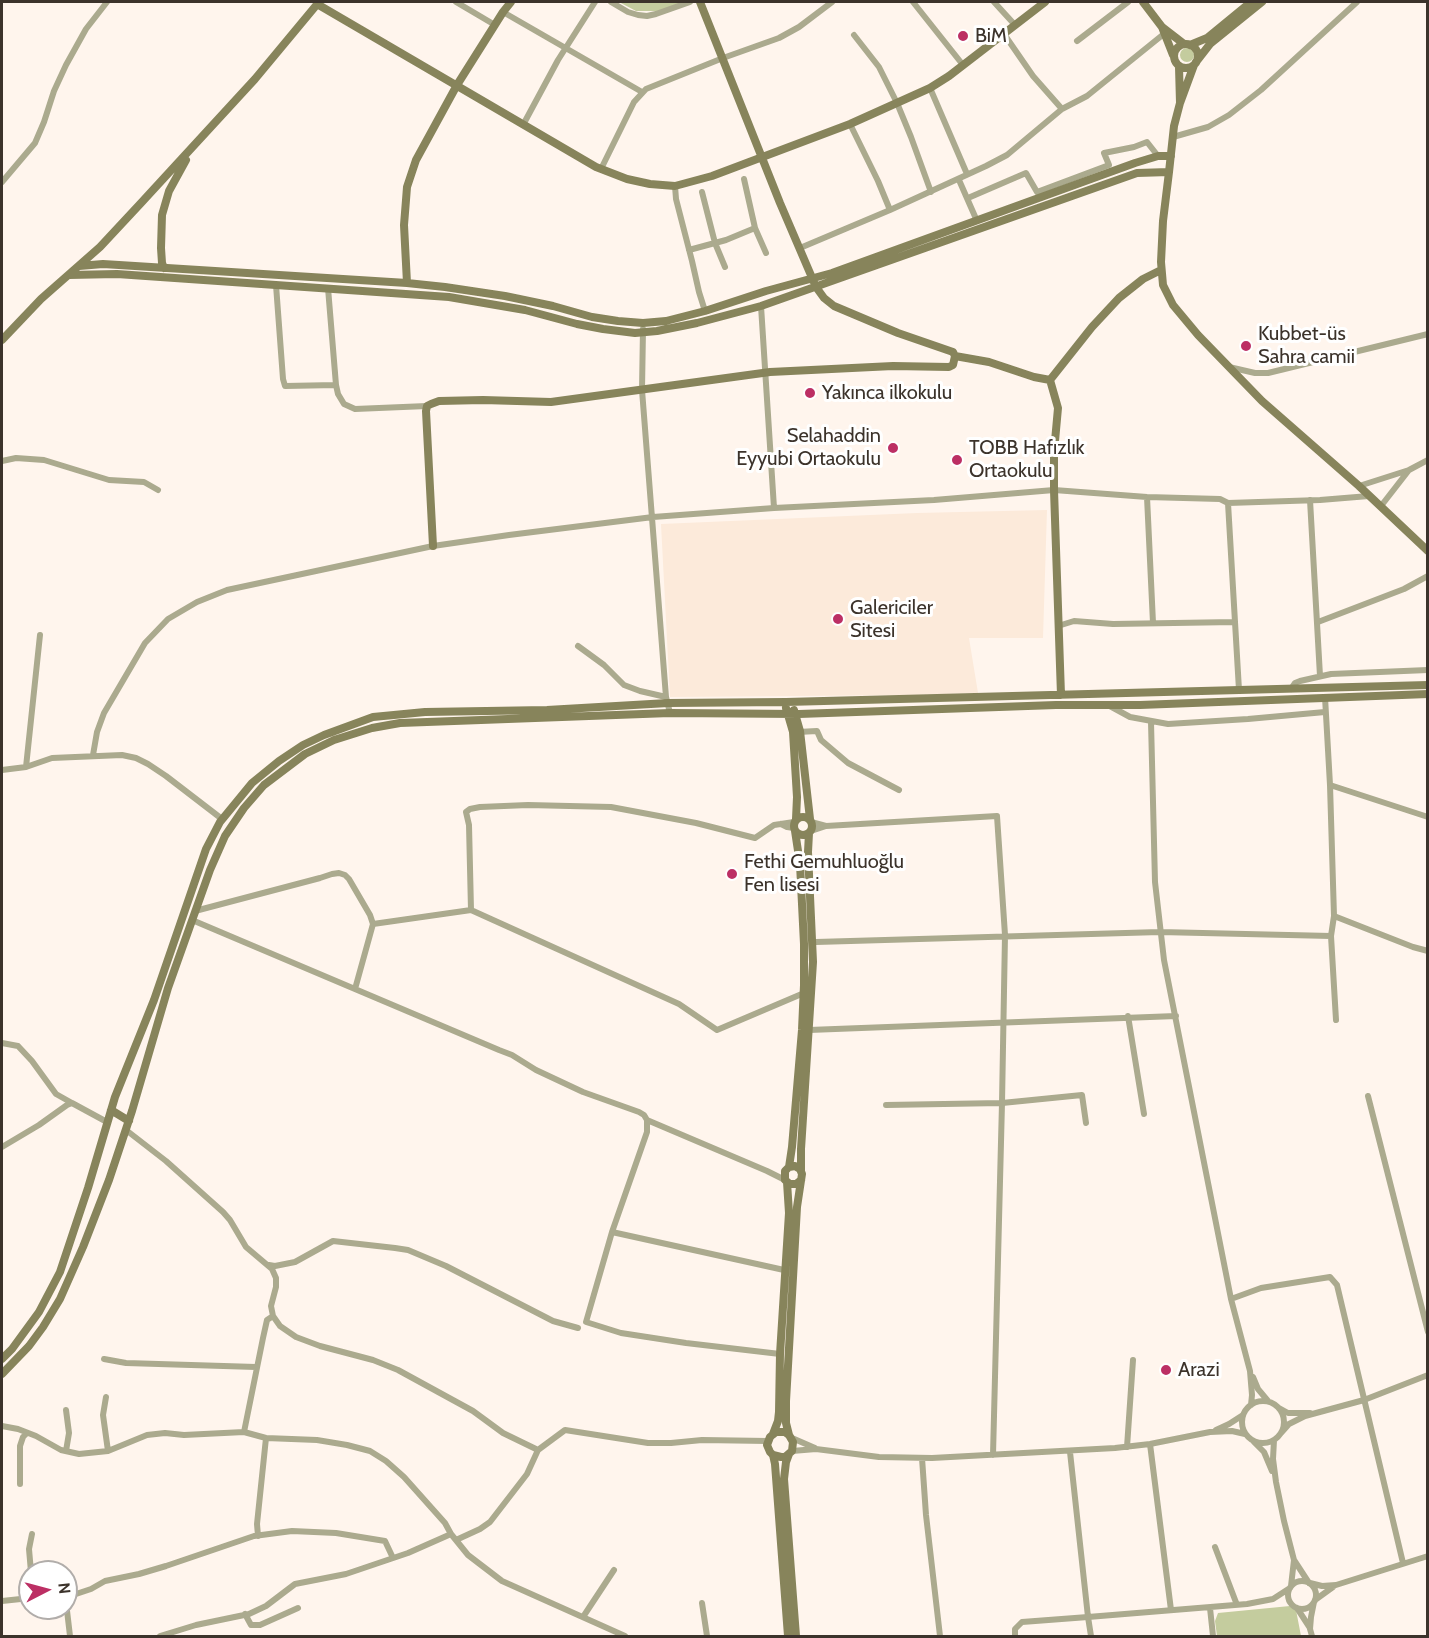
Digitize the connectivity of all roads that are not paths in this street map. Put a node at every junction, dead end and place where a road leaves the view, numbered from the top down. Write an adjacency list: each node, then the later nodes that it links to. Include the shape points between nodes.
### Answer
1 (107, 2): 50 (street, via 66,65 35,143)
2 (456, 2): 20 (street)
3 (512, 2): 18 (main road)
4 (595, 2): 26 (street)
5 (611, 2): 6 (street, via 628,12 647,16)
6 (690, 2)
7 (700, 2): 28 (main road)
8 (832, 2): 28 (street, via 779,38)
9 (914, 2): 30 (street)
10 (994, 2): 19 (street)
11 (1045, 2): 19 (main road)
12 (1128, 2): 24 (street)
13 (1143, 2): 21 (main road)
14 (1251, 2): 25 (main road, via 1207,38)
15 (1262, 2): 29 (main road, via 1210,44)
16 (1357, 2): 40 (street, via 1229,115 1208,127)
17 (318, 3): 32 (main road); 41 (main road)
18 (503, 12): 20 (main road); 26 (street)
19 (1015, 25): 22 (main road)
20 (495, 26): 32 (main road)
21 (1164, 30): 25 (main road); 27 (main road); 37 (street, via 1087,96)
22 (1004, 34): 30 (main road); 37 (street)
23 (854, 35): 35 (street, via 879,67)
24 (1077, 41)
25 (1187, 45): 27 (main road, via 1177,48); 29 (main road, via 1197,52)
26 (566, 48): 34 (street); 39 (street)
27 (1173, 56): 31 (main road)
28 (723, 58): 34 (street); 44 (main road)
29 (1195, 63): 31 (main road, via 1185,69); 36 (main road)
30 (963, 65): 33 (main road)
31 (1179, 67): 36 (main road)
32 (457, 85): 39 (main road); 67 (main road, via 416,160 407,187)
33 (930, 88): 35 (main road); 47 (street)
34 (642, 92): 45 (street)
35 (897, 103): 38 (main road); 53 (street)
36 (1180, 104): 40 (main road)
37 (1062, 109): 47 (street, via 1006,155)
38 (850, 124): 44 (main road); 55 (street)
39 (523, 125): 45 (main road)
40 (1173, 137): 43 (main road)
41 (194, 147): 62 (main road); 64 (main road, via 169,191 162,215)
42 (1158, 156): 43 (main road); 54 (street, via 1147,142 1104,153 1109,165 1037,192 1026,172); 56 (main road)
43 (1171, 156): 46 (main road)
44 (762, 157): 51 (main road); 59 (main road)
45 (601, 169): 51 (main road, via 627,179)
46 (1169, 172): 65 (main road); 68 (main road, via 1137,173)
47 (967, 174): 49 (street)
48 (744, 179): 57 (street)
49 (959, 180): 53 (street); 54 (street)
50 (2, 182)
51 (675, 186): 60 (street)
52 (702, 192): 58 (street)
53 (931, 192): 55 (street)
54 (968, 198): 56 (street)
55 (890, 210): 59 (street)
56 (978, 221): 68 (main road)
57 (755, 228): 58 (street); 61 (street)
58 (715, 243): 60 (street); 63 (street)
59 (800, 248): 68 (main road)
60 (689, 250): 72 (street)
61 (766, 253)
62 (79, 266): 64 (main road); 66 (main road)
63 (725, 267)
64 (164, 268): 67 (main road)
65 (1161, 270): 77 (main road, via 1173,306); 79 (main road, via 1119,298)
66 (69, 275): 69 (main road, via 117,274); 75 (main road)
67 (406, 283): 73 (main road, via 505,296)
68 (814, 283): 71 (main road); 72 (main road); 76 (main road, via 834,306 948,349)
69 (276, 285): 70 (main road); 80 (street, via 285,386)
70 (328, 288): 73 (main road, via 449,297 635,333); 80 (street)
71 (761, 306): 73 (main road, via 679,327); 78 (street)
72 (705, 311): 73 (main road)
73 (643, 327): 81 (street)
74 (1428, 334): 77 (street, via 1268,373)
75 (2, 340)
76 (955, 356): 78 (main road, via 949,367 882,366); 79 (main road)
77 (1228, 367): 86 (main road)
78 (765, 373): 81 (main road); 94 (street)
79 (1050, 380): 88 (main road, via 1058,408)
80 (336, 385): 82 (street, via 341,401 349,408)
81 (642, 390): 82 (main road, via 551,402 439,401); 95 (street)
82 (427, 406): 96 (main road)
83 (1428, 460): 85 (street)
84 (2, 461): 87 (street, via 44,460 109,480 144,482)
85 (1409, 470): 86 (street); 93 (street)
86 (1359, 486): 89 (main road)
87 (158, 490)
88 (1054, 490): 90 (street); 94 (street); 102 (main road)
89 (1369, 496): 91 (street); 93 (main road)
90 (1147, 497): 92 (street, via 1220,499); 101 (street)
91 (1310, 500): 92 (street); 100 (street)
92 (1228, 503): 99 (street)
93 (1381, 506): 97 (main road)
94 (774, 508): 95 (street)
95 (653, 517): 96 (street); 115 (street)
96 (433, 546): 123 (street, via 227,590 168,619 145,643 104,713)
97 (1428, 550)
98 (1428, 576): 100 (street)
99 (1235, 622): 101 (street); 111 (street)
100 (1318, 622): 107 (street)
101 (1153, 623): 102 (street, via 1074,621)
102 (1058, 626): 113 (main road)
103 (40, 635): 124 (street)
104 (578, 646): 115 (street, via 624,685)
105 (1428, 670): 106 (street)
106 (1381, 672): 107 (street); 109 (street)
107 (1320, 676): 110 (street, via 1295,683)
108 (1428, 685): 109 (main road)
109 (1382, 686): 110 (main road)
110 (1291, 689): 111 (main road)
111 (1239, 690): 113 (main road)
112 (1428, 694): 114 (main road)
113 (1061, 695): 116 (main road)
114 (1325, 697): 117 (main road); 118 (street)
115 (667, 700): 116 (main road); 119 (street); 129 (main road, via 547,710 374,717 324,735 279,761 252,783)
116 (790, 701): 120 (main road)
117 (1107, 705): 120 (main road); 121 (street, via 1130,717)
118 (1325, 711): 121 (street, via 1248,719); 126 (street)
119 (670, 713): 120 (main road); 133 (main road, via 400,723 334,740 305,754 264,785 244,808 225,836)
120 (791, 713): 122 (main road)
121 (1152, 722): 136 (street, via 1155,882)
122 (797, 732): 127 (street, via 817,731 821,740 848,763); 130 (main road); 131 (main road)
123 (93, 755): 124 (street, via 52,758); 129 (street, via 136,758)
124 (26, 767): 125 (street)
125 (2, 770)
126 (1330, 785): 128 (street); 134 (street)
127 (899, 790)
128 (1428, 817)
129 (222, 819): 153 (main road, via 206,849)
130 (795, 825): 131 (main road, via 800,835); 131 (main road, via 805,816); 132 (street, via 781,824 755,838 611,807 528,805 470,809 465,812 469,825); 142 (main road, via 801,875)
131 (810, 826): 137 (street, via 998,816); 147 (main road, via 813,962)
132 (471, 910): 135 (street); 142 (street, via 679,1004 717,1030)
133 (194, 916): 135 (street, via 339,873 349,879); 141 (street); 157 (main road, via 168,988)
134 (1334, 916): 138 (street); 140 (street)
135 (373, 924): 141 (street)
136 (1160, 932): 137 (street); 138 (street); 144 (street)
137 (1005, 935): 139 (street); 146 (street)
138 (1331, 936): 145 (street)
139 (816, 942)
140 (1428, 951)
141 (355, 989): 155 (street, via 512,1054 536,1070 639,1112)
142 (804, 993): 161 (main road)
143 (1128, 1016): 144 (street); 146 (street); 154 (street)
144 (1176, 1016): 168 (street)
145 (1336, 1020)
146 (1003, 1021): 147 (street); 150 (street)
147 (809, 1030): 163 (main road)
148 (2, 1043): 151 (street, via 18,1046 56,1094)
149 (1368, 1096): 171 (street)
150 (1002, 1103): 152 (street); 156 (street, via 1082,1095); 208 (street)
151 (72, 1104): 158 (street); 160 (street)
152 (886, 1105)
153 (111, 1110): 157 (main road); 158 (main road)
154 (1144, 1114)
155 (647, 1120): 162 (street); 165 (street, via 647,1132)
156 (1086, 1123)
157 (128, 1125): 159 (main road); 166 (street, via 223,1212 246,1247)
158 (106, 1126): 159 (main road); 173 (main road, via 60,1272 39,1312)
159 (122, 1142): 178 (main road, via 60,1299 44,1327)
160 (2, 1147)
161 (788, 1168): 162 (street); 163 (main road, via 798,1167); 164 (main road, via 784,1174)
162 (767, 1171): 164 (street)
163 (801, 1175): 164 (main road, via 796,1184); 194 (main road, via 786,1401)
164 (786, 1181): 167 (main road, via 789,1213)
165 (612, 1232): 167 (street); 172 (street, via 586,1322 621,1334)
166 (268, 1265): 169 (street, via 276,1278); 170 (street, via 295,1262 333,1241 408,1250 553,1321)
167 (784, 1270): 172 (main road)
168 (1231, 1299): 177 (street); 181 (street, via 1261,1288 1330,1277 1336,1285)
169 (273, 1316): 176 (street, via 267,1320); 202 (street, via 296,1337 398,1370)
170 (578, 1328)
171 (1428, 1332)
172 (780, 1354): 196 (main road, via 777,1421)
173 (2, 1359)
174 (104, 1359): 176 (street)
175 (1133, 1360): 200 (street)
176 (256, 1367): 189 (street)
177 (1250, 1371): 182 (street); 183 (street)
178 (2, 1374)
179 (1428, 1375): 181 (street)
180 (106, 1397): 204 (street, via 103,1415)
181 (1364, 1400): 186 (street); 221 (street)
182 (1269, 1402): 183 (street); 184 (street)
183 (1251, 1405): 187 (street)
184 (1278, 1408): 186 (street, via 1288,1413); 192 (street, via 1284,1420)
185 (66, 1410): 203 (street)
186 (1319, 1413): 192 (street, via 1305,1416)
187 (1243, 1415): 190 (street); 193 (street)
188 (2, 1426): 191 (street)
189 (244, 1432): 195 (street); 204 (street, via 147,1435)
190 (1210, 1432): 193 (street); 199 (street)
191 (27, 1433): 203 (street); 211 (street, via 20,1446)
192 (1281, 1433): 197 (street)
193 (1245, 1434): 198 (street)
194 (790, 1436): 196 (main road, via 780,1431); 201 (street); 206 (main road)
195 (266, 1437): 213 (street, via 317,1440 370,1451 404,1478); 214 (street)
196 (770, 1437): 202 (street, via 648,1443 565,1430); 207 (main road, via 768,1449)
197 (1274, 1440): 198 (street); 210 (street)
198 (1253, 1441): 210 (street, via 1264,1452)
199 (1150, 1444): 200 (street); 236 (street)
200 (1127, 1447): 205 (street)
201 (816, 1449): 206 (street); 209 (street)
202 (538, 1450): 215 (street, via 527,1474 490,1522)
203 (66, 1451): 204 (street)
204 (108, 1451)
205 (1070, 1452): 208 (street); 239 (street)
206 (790, 1453): 207 (main road); 247 (main road, via 784,1479)
207 (773, 1455): 246 (main road)
208 (993, 1455): 209 (street)
209 (922, 1458): 248 (street)
210 (1276, 1482): 220 (street)
211 (20, 1484)
212 (32, 1534): 219 (street)
213 (451, 1534): 215 (street); 218 (street)
214 (258, 1536): 218 (street, via 292,1531 336,1533 385,1541); 226 (street, via 157,1569 105,1581)
215 (456, 1540): 238 (street, via 468,1555 502,1581)
216 (1215, 1547): 232 (street)
217 (1428, 1556): 221 (street)
218 (393, 1558): 237 (street, via 346,1574 295,1584 266,1606)
219 (30, 1560)
220 (1294, 1560): 223 (street); 225 (street)
221 (1403, 1563): 224 (street)
222 (614, 1570): 238 (street)
223 (1309, 1583): 224 (street); 225 (street, via 1301,1581); 230 (street, via 1316,1591)
224 (1336, 1585): 230 (street)
225 (1290, 1587): 228 (street); 233 (street, via 1288,1594)
226 (78, 1593)
227 (18, 1599): 229 (street)
228 (1273, 1599): 232 (street); 233 (street)
229 (2, 1601)
230 (1315, 1601): 233 (street, via 1308,1608); 241 (street)
231 (702, 1603): 245 (street)
232 (1237, 1605): 235 (street)
233 (1294, 1606): 241 (street)
234 (298, 1608): 237 (street, via 260,1626 251,1625)
235 (1210, 1608): 236 (street); 251 (street)
236 (1171, 1610): 239 (street)
237 (245, 1614): 243 (street)
238 (584, 1617): 244 (street)
239 (1088, 1617): 249 (street, via 1023,1622 1015,1629); 250 (street)
240 (68, 1620): 242 (street)
241 (1310, 1629): 252 (street)
242 (70, 1636)
243 (160, 1636)
244 (625, 1636)
245 (707, 1636)
246 (788, 1636)
247 (796, 1636)
248 (940, 1636)
249 (1015, 1636)
250 (1091, 1636)
251 (1213, 1636)
252 (1312, 1636)

